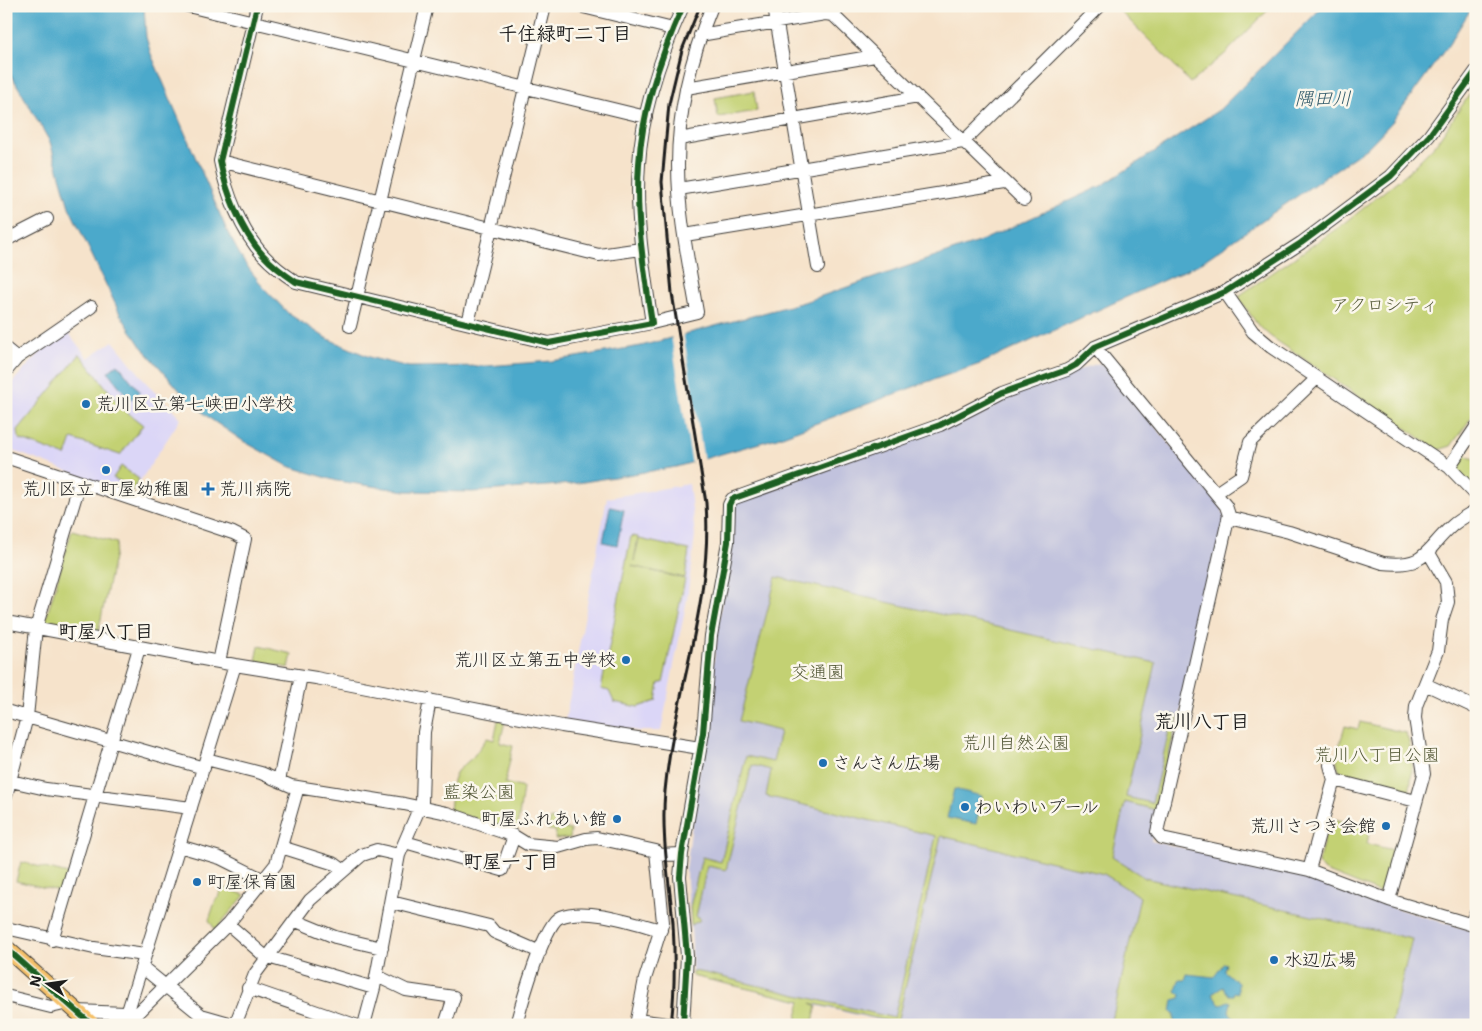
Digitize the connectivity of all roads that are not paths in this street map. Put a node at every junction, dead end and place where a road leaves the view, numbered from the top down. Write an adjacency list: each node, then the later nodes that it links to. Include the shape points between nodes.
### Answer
1 (188, 6): 11 (street)
2 (257, 6): 11 (street)
3 (427, 6): 16 (street)
4 (545, 6): 20 (street)
5 (579, 6): 13 (street)
6 (683, 6): 13 (street)
7 (712, 6): 14 (street)
8 (774, 6): 12 (street)
9 (1100, 6): 25 (street)
10 (836, 11): 12 (street); 15 (street)
11 (253, 22): 16 (street); 26 (street)
12 (777, 22): 14 (street); 17 (street)
13 (673, 29): 22 (street, via 656,72)
14 (700, 35): 19 (street)
15 (876, 56): 17 (street); 21 (street)
16 (414, 61): 20 (street); 30 (street)
17 (786, 71): 19 (street); 23 (street)
18 (1476, 71): 39 (street, via 1429,136 1391,176 1301,243)
19 (686, 88): 24 (street)
20 (525, 89): 22 (street); 34 (street)
21 (918, 97): 23 (street); 25 (street)
22 (646, 117): 37 (street, via 639,162)
23 (794, 118): 24 (street); 27 (street)
24 (679, 138): 29 (street)
25 (964, 142): 27 (street); 28 (street)
26 (220, 161): 30 (street); 40 (street, via 226,185 262,255 296,282)
27 (802, 168): 29 (street); 32 (street)
28 (1004, 182): 31 (street); 32 (street)
29 (679, 189): 35 (street)
30 (380, 200): 34 (street); 40 (street)
31 (1024, 200)
32 (810, 215): 35 (street); 38 (street)
33 (47, 219): 36 (street)
34 (491, 228): 37 (street, via 599,255); 42 (street)
35 (684, 235): 43 (street, via 697,312)
36 (6, 240)
37 (641, 249): 43 (street)
38 (818, 267)
39 (1225, 292): 45 (street); 49 (street, via 1253,332)
40 (356, 297): 42 (street); 44 (street)
41 (91, 307): 47 (street)
42 (468, 323): 43 (street, via 549,343)
43 (652, 323)
44 (350, 326)
45 (1095, 347): 54 (street); 71 (street, via 1067,370 1002,393 940,425 732,499 727,554 710,646)
46 (6, 349): 47 (street)
47 (17, 358): 48 (street)
48 (6, 371)
49 (1316, 379): 52 (street); 54 (street, via 1250,442 1241,476)
50 (1476, 427): 52 (street)
51 (8, 462): 53 (street)
52 (1448, 467): 55 (street)
53 (80, 482): 60 (street); 62 (street, via 245,539)
54 (1216, 493): 57 (street, via 1226,506)
55 (1476, 495)
56 (1476, 510): 58 (street, via 1453,525)
57 (1229, 517): 58 (street, via 1289,532 1383,563 1407,564); 91 (street, via 1157,832 1162,838)
58 (1429, 553): 65 (street, via 1446,582 1448,593 1438,651)
59 (6, 622): 60 (street)
60 (36, 628): 61 (street); 69 (street)
61 (139, 648): 62 (street); 70 (street)
62 (219, 662): 63 (street)
63 (235, 665): 64 (street); 72 (street)
64 (301, 676): 66 (street); 76 (street)
65 (1425, 684): 67 (street); 80 (street, via 1415,718 1424,774)
66 (430, 700): 71 (street); 81 (street, via 424,732)
67 (1476, 708)
68 (6, 711): 69 (street)
69 (27, 717): 70 (street); 75 (street)
70 (111, 742): 72 (street); 78 (street)
71 (700, 748): 87 (street)
72 (205, 764): 76 (street, via 261,773); 82 (street)
73 (1330, 765): 74 (street)
74 (1334, 780): 80 (street); 91 (street)
75 (8, 781): 78 (street); 79 (street)
76 (279, 781): 77 (street)
77 (298, 787): 81 (street); 86 (street)
78 (93, 795): 82 (street); 101 (street)
79 (6, 796)
80 (1416, 801): 93 (street)
81 (421, 807): 83 (street); 84 (street)
82 (191, 808): 85 (street)
83 (514, 836): 84 (street, via 502,870); 89 (street, via 527,844 558,847 597,838 656,851)
84 (405, 842): 88 (street)
85 (179, 846): 92 (street, via 220,858); 105 (street)
86 (281, 848): 90 (street, via 335,864); 92 (street, via 276,864)
87 (682, 854): 89 (street); 122 (street, via 680,877 686,956)
88 (399, 855): 90 (street, via 377,850 362,855); 94 (street)
89 (657, 855): 100 (street)
90 (343, 870): 96 (street, via 310,900)
91 (1309, 870): 93 (street)
92 (264, 880): 97 (street)
93 (1389, 900): 98 (street)
94 (391, 902): 102 (street); 104 (street, via 489,926 494,932)
95 (1476, 912): 98 (street)
96 (296, 921): 102 (street, via 335,937); 106 (street)
97 (228, 924): 106 (street); 109 (street)
98 (1473, 925)
99 (6, 928): 101 (street)
100 (661, 930): 104 (street, via 592,913 561,916 552,926); 114 (street)
101 (52, 940): 105 (street)
102 (382, 948): 108 (street)
103 (7, 952): 112 (main road)
104 (540, 952): 120 (street)
105 (145, 955): 107 (street)
106 (268, 957): 108 (street); 110 (street)
107 (142, 967): 109 (street); 113 (street)
108 (375, 982): 118 (street); 119 (street, via 454,997)
109 (165, 987): 113 (street); 116 (street, via 201,1015)
110 (248, 988): 116 (street); 117 (street)
111 (6, 996): 112 (street)
112 (72, 1007): 113 (street); 115 (main road)
113 (134, 1019)
114 (637, 1022): 121 (street)
115 (92, 1025)
116 (235, 1025)
117 (355, 1025)
118 (364, 1025)
119 (445, 1025)
120 (516, 1025)
121 (675, 1025)
122 (683, 1025)

